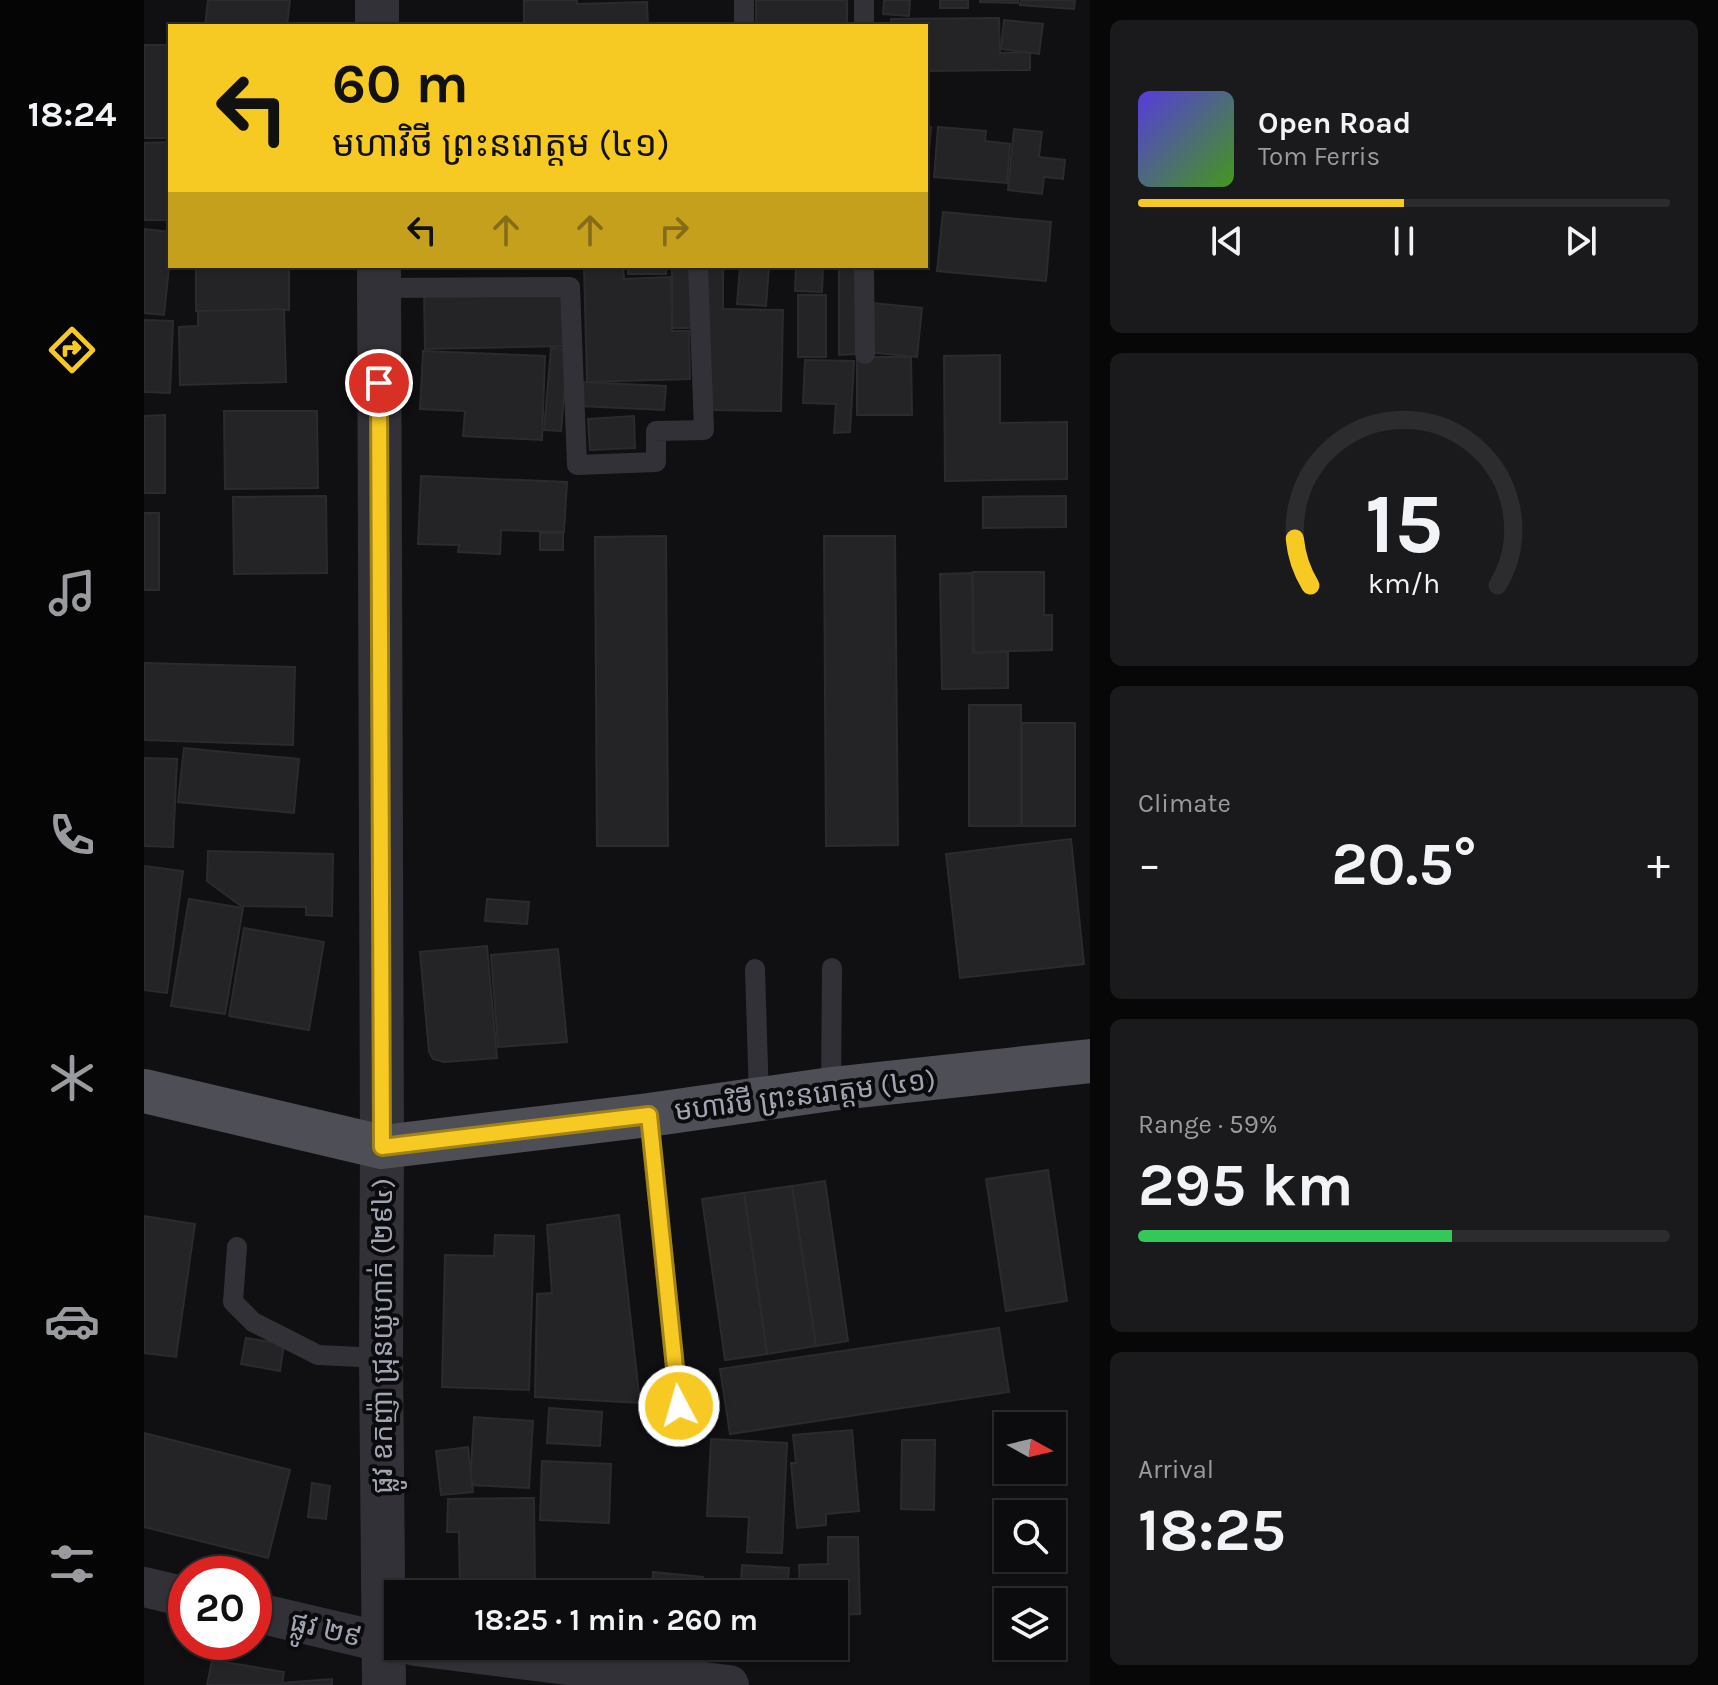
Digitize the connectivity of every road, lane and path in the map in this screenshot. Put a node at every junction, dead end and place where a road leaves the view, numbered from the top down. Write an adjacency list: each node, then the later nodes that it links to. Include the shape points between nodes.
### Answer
1 (377, 0): 4 (street)
2 (744, 0): 5 (lane)
3 (864, 0): 6 (lane)
4 (377, 24)
5 (744, 24)
6 (864, 24)
7 (698, 268): 9 (lane, via 704,430 656,431 656,462 577,465 570,287)
8 (864, 268): 10 (lane)
9 (379, 277): 18 (street, ផ្លូវ ឧកញ៉ា ជ្រុនយូហាក់ (២៩៤))
10 (865, 354)
11 (832, 968): 14 (lane)
12 (755, 969): 16 (lane)
13 (1090, 1061): 14 (main road, មហាវិថី ព្រះនរោត្តម (៤១))
14 (831, 1089): 16 (main road, មហាវិថី ព្រះនរោត្តម (៤១))
15 (144, 1091): 18 (main road, មហាវិថី ព្រះនរោត្តម (៤១))
16 (759, 1099): 17 (main road, មហាវិថី ព្រះនរោត្តម (៤១))
17 (649, 1115): 18 (main road, មហាវិថី ព្រះនរោត្តម (៤១)); 21 (lane)
18 (382, 1147): 20 (street, ផ្លូវ ឧកញ៉ា ជ្រុនយូហាក់ (២៩៤))
19 (237, 1247): 20 (lane, via 233,1302 253,1322 318,1355)
20 (381, 1358): 22 (street, ផ្លូវ ឧកញ៉ា ជ្រុនយូហាក់ (២៩៤))
21 (679, 1406)
22 (394, 1580)
23 (144, 1587): 24 (street)
24 (168, 1593)
25 (272, 1616): 26 (street, ផ្លូវ ២៩)
26 (384, 1641)
27 (393, 1660): 29 (street, ផ្លូវ ឧកញ៉ា ជ្រុនយូហាក់ (២៩៤))
28 (527, 1660): 30 (street, ផ្លូវ ២៩)
29 (384, 1685)
30 (729, 1685)

